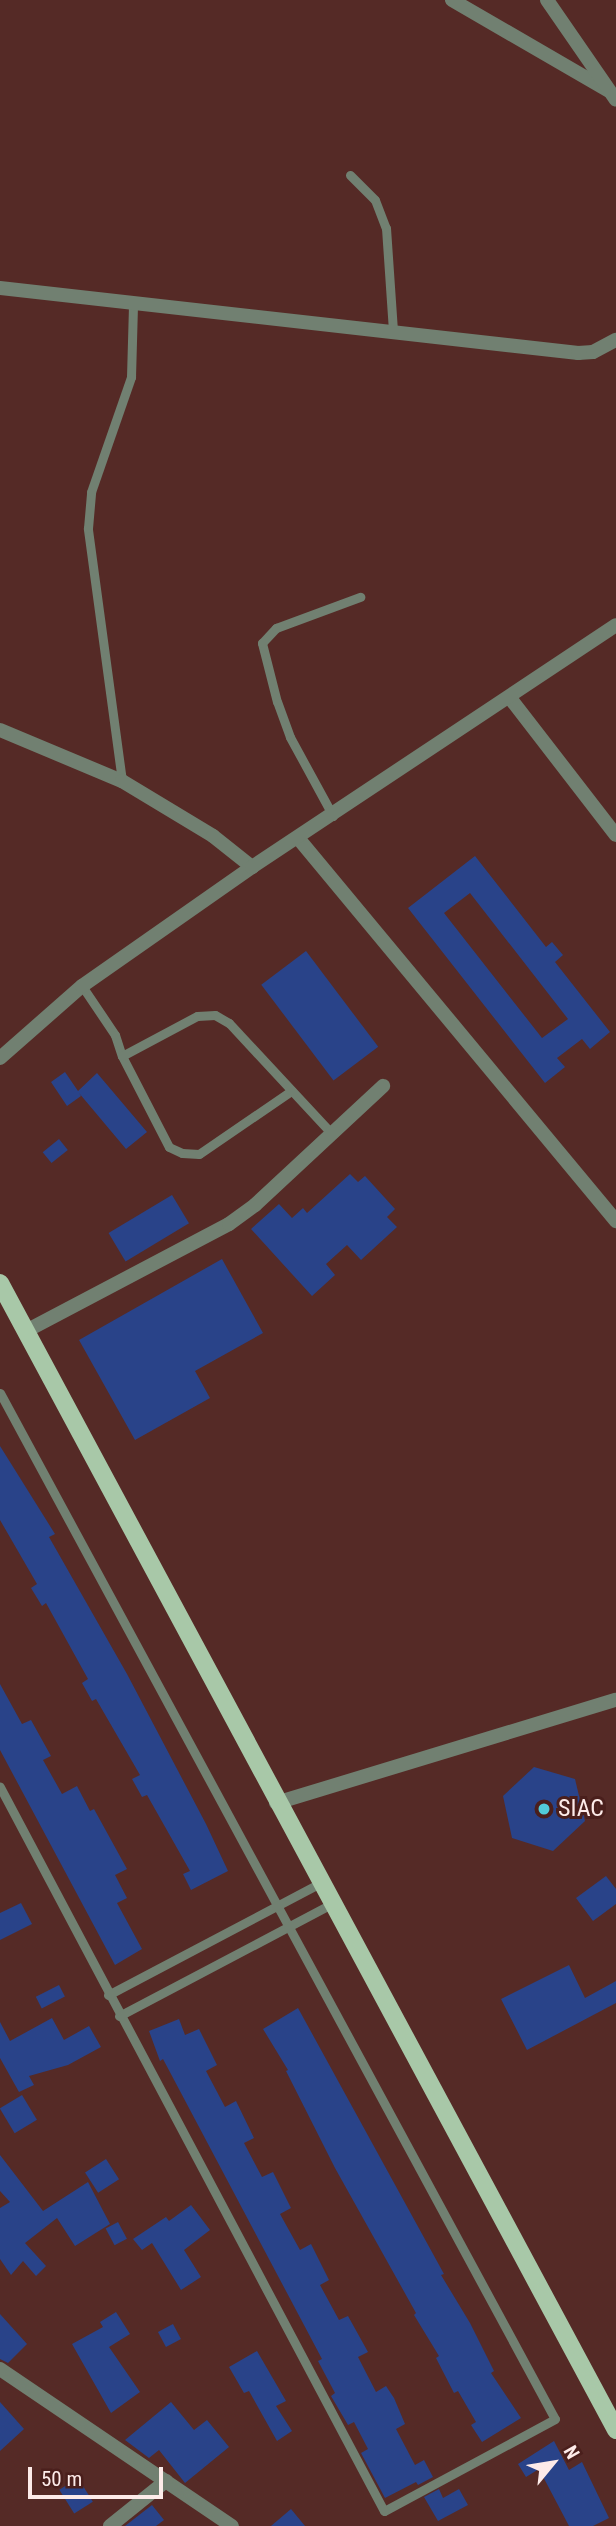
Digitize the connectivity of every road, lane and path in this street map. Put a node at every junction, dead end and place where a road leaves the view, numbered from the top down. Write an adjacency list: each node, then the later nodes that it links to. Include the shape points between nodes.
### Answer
1 (452, 0): 3 (street)
2 (547, 0): 3 (street)
3 (613, 96)
4 (350, 175): 7 (lane, via 375,200 386,228)
5 (0, 288): 6 (street)
6 (132, 304): 7 (street); 13 (lane, via 131,377 91,492 88,528)
7 (393, 332): 8 (street, via 578,353 593,352)
8 (616, 340)
9 (360, 597): 14 (lane, via 276,628 262,643 290,737)
10 (616, 625): 11 (street)
11 (510, 698): 14 (street); 15 (street)
12 (0, 730): 13 (street)
13 (122, 781): 17 (street, via 213,836)
14 (333, 816): 16 (street)
15 (616, 835)
16 (298, 838): 17 (street); 24 (street)
17 (252, 867): 18 (street)
18 (82, 986): 19 (lane, via 115,1035); 20 (street)
19 (122, 1056): 22 (lane, via 197,1016 215,1015 229,1023); 22 (lane, via 169,1147 182,1153 199,1154)
20 (0, 1058)
21 (383, 1086): 23 (street)
22 (291, 1091): 23 (lane)
23 (332, 1134): 26 (street, via 229,1224)
24 (616, 1222)
25 (0, 1283): 26 (main road)
26 (26, 1331): 30 (main road)
27 (0, 1393): 33 (lane)
28 (616, 1700): 30 (street)
29 (0, 1787): 35 (lane)
30 (276, 1802): 31 (main road)
31 (320, 1883): 32 (main road); 33 (lane)
32 (331, 1904): 34 (lane); 38 (main road)
33 (278, 1905): 34 (lane); 35 (lane)
34 (289, 1926): 36 (lane); 36 (lane, via 555,2418 384,2511)
35 (108, 1995): 36 (lane)
36 (119, 2016)
37 (0, 2369): 39 (street)
38 (616, 2431)
39 (166, 2481): 40 (street); 41 (street)
40 (110, 2526)
41 (232, 2526)

